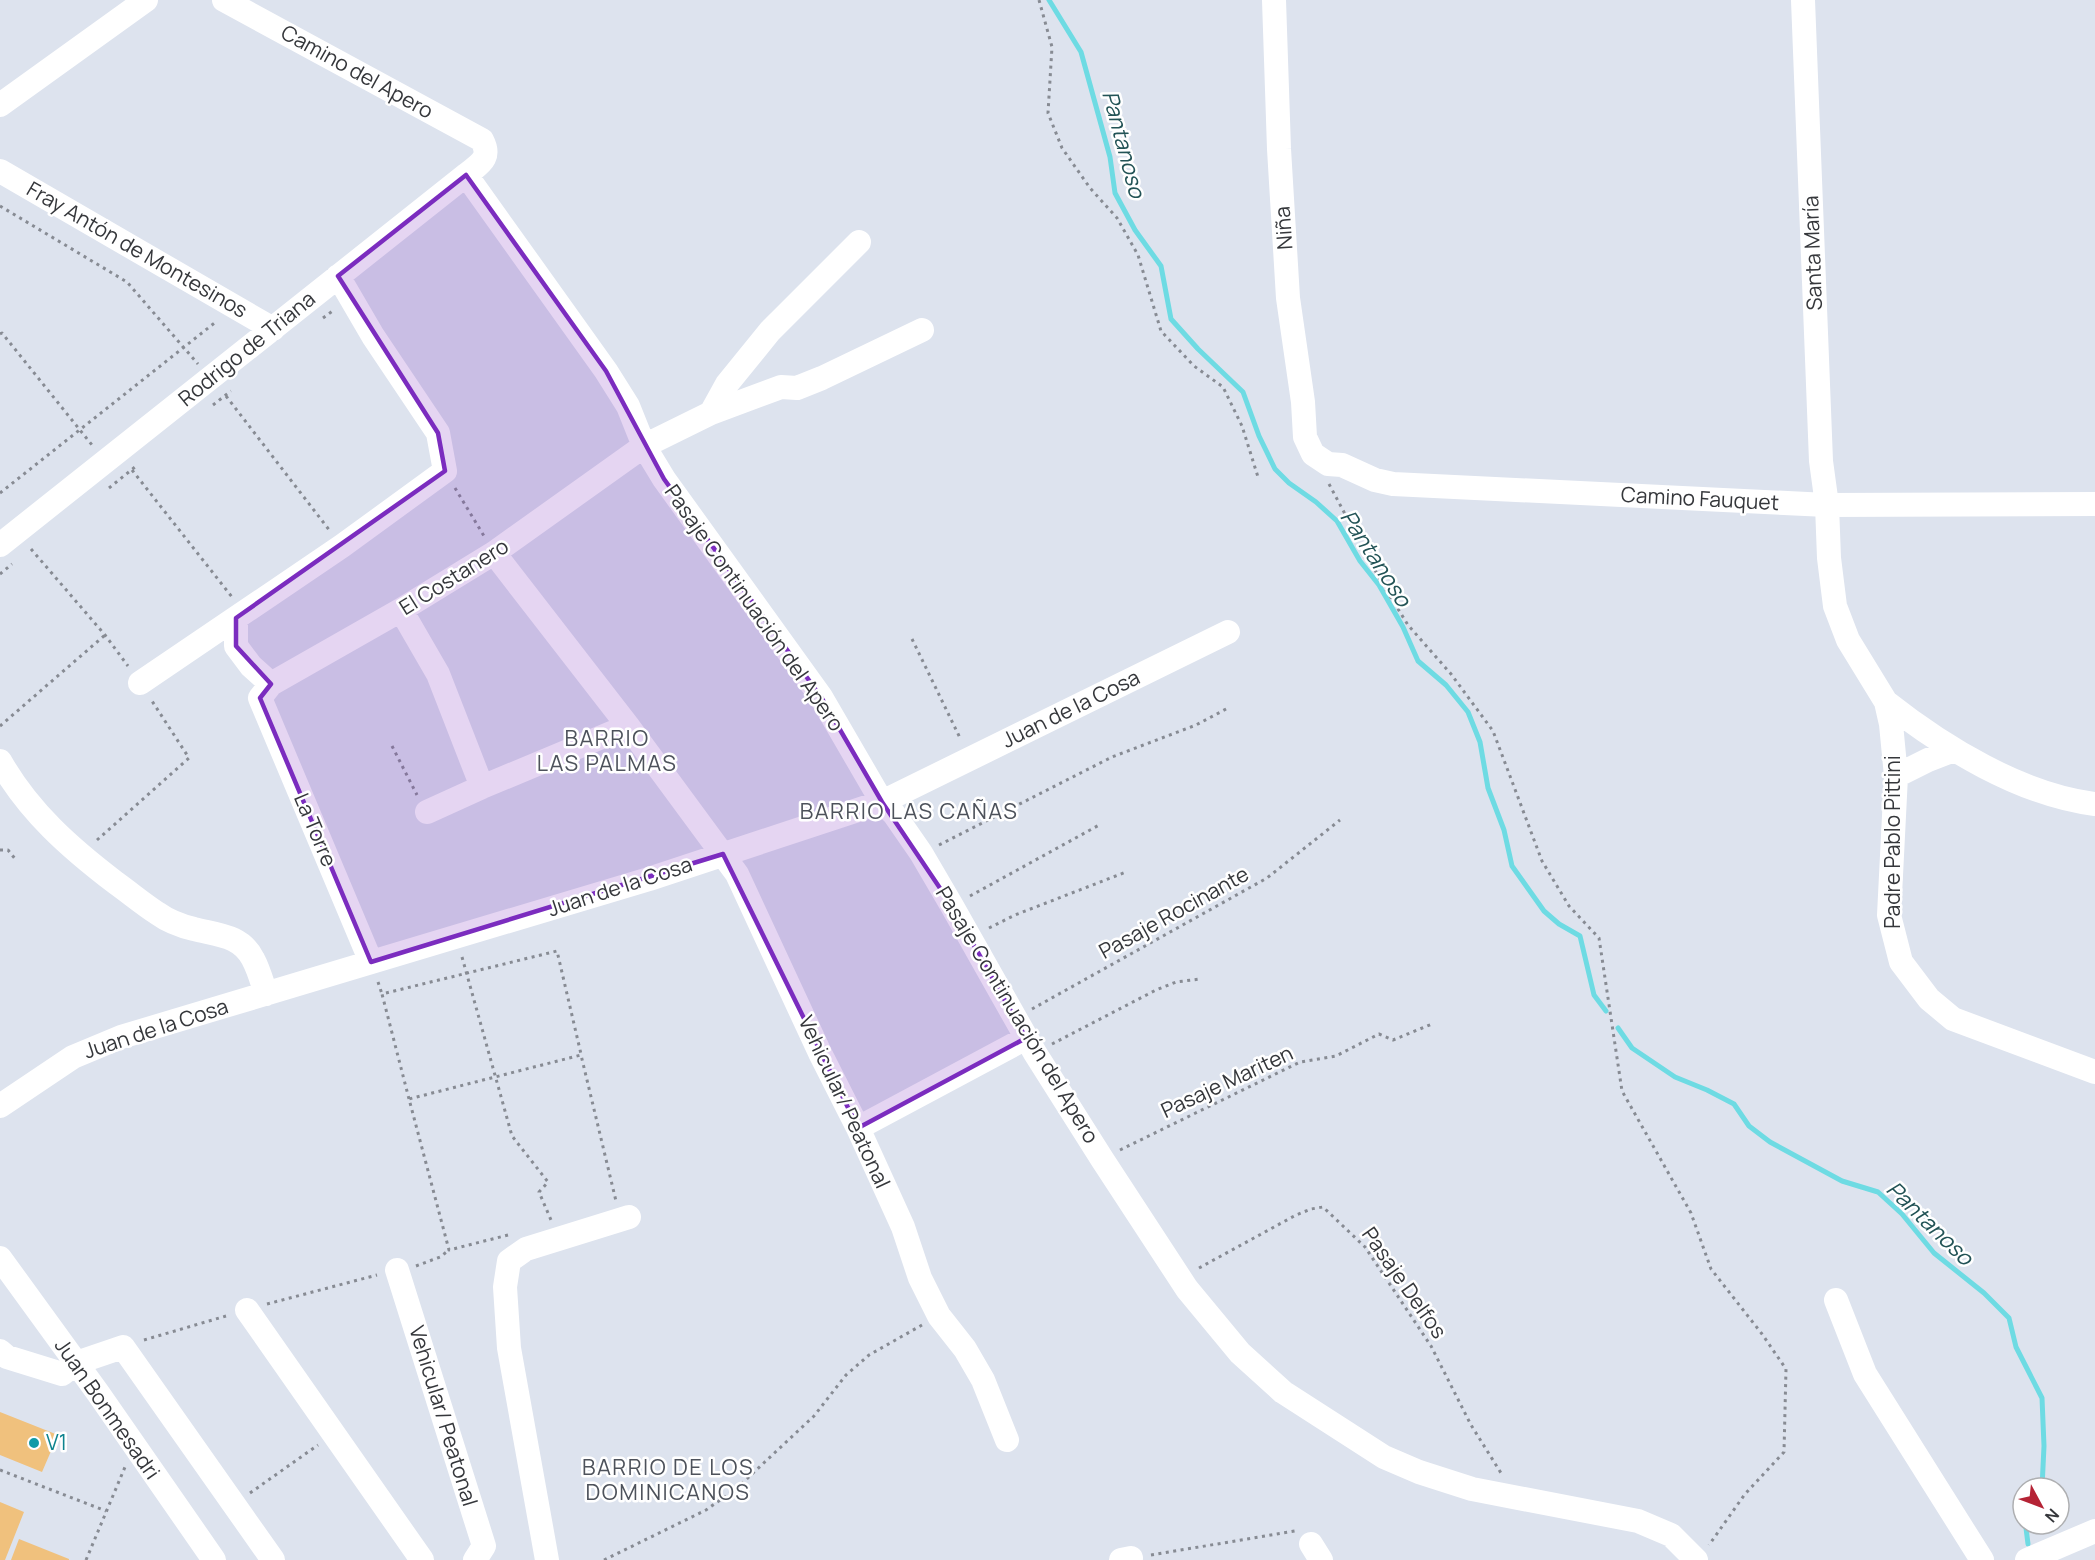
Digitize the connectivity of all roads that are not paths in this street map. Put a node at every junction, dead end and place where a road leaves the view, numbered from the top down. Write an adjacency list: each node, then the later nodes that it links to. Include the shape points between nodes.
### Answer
1 (146, 0): 5 (street)
2 (224, 0): 6 (street, Camino del Apero, via 482,140)
3 (1274, 0): 15 (street, Niña, via 1288,298 1305,437)
4 (1803, 0): 17 (street, Santa María, via 1821,449)
5 (0, 105)
6 (486, 148): 8 (street, Rodrigo de Triana, via 483,161)
7 (0, 171): 11 (street, Fray Antón de Montesinos)
8 (466, 176): 10 (street, Rodrigo de Triana); 14 (street, Pasaje Continuación del Apero, via 606,371 628,406)
9 (859, 242): 13 (street, via 770,331 727,384)
10 (338, 276): 11 (street, Rodrigo de Triana); 21 (street, via 438,433 445,471)
11 (273, 329): 18 (street, Rodrigo de Triana, via 218,388 105,463)
12 (922, 330): 13 (street, via 797,388 781,387)
13 (711, 413): 14 (street)
14 (644, 446): 19 (street, El Costanero); 33 (street, Pasaje Continuación del Apero, via 821,697)
15 (1313, 454): 17 (street, Camino Fauquet, via 1328,464 1342,465 1393,484)
16 (2095, 504): 17 (street, Camino Fauquet)
17 (1827, 505): 27 (street, Padre Pablo Pittini, via 1835,606 1848,640)
18 (0, 545)
19 (494, 553): 20 (street, El Costanero); 28 (street, Vehicular/ Peatonal)
20 (401, 610): 26 (street, El Costanero); 32 (street, via 438,674)
21 (240, 615): 23 (street); 24 (street)
22 (1228, 632): 33 (street, Juan de la Cosa)
23 (236, 646): 24 (street); 26 (street)
24 (192, 647): 25 (street)
25 (140, 684)
26 (265, 691): 37 (street, La Torre)
27 (1886, 702): 29 (street); 31 (street, Padre Pablo Pittini)
28 (628, 726): 32 (street); 36 (street, Vehicular/ Peatonal)
29 (1954, 750): 31 (street); 34 (street, via 2026,785)
30 (0, 761): 38 (street, via 49,827 80,855 171,921 219,934 243,946 254,960)
31 (1896, 776): 40 (street, Padre Pablo Pittini, via 1889,915 1901,962 1929,999 1953,1019)
32 (482, 787): 35 (street)
33 (882, 802): 36 (street, Juan de la Cosa); 39 (street, Pasaje Continuación del Apero, via 921,853)
34 (2095, 804)
35 (427, 812)
36 (723, 854): 37 (street, Juan de la Cosa); 42 (street, Vehicular/ Peatonal, via 737,874)
37 (371, 962): 38 (street, Juan de la Cosa)
38 (266, 994): 41 (street, Juan de la Cosa, via 121,1037 73,1057)
39 (1025, 1037): 42 (street); 52 (street, Pasaje Continuación del Apero, via 1187,1289 1240,1353 1283,1392 1384,1457 1450,1483 1638,1521 1671,1535)
40 (2095, 1072)
41 (0, 1106)
42 (858, 1128): 50 (street, Vehicular/ Peatonal, via 903,1227 920,1278 939,1316 983,1380)
43 (623, 1212): 57 (street, via 525,1248 509,1261 505,1287 509,1348)
44 (0, 1258): 49 (street, Juan Bonmesadri)
45 (397, 1270): 56 (street, Vehicular/ Peatonal, via 484,1546)
46 (1836, 1300): 58 (street, via 1865,1374)
47 (247, 1310): 55 (street)
48 (0, 1351): 49 (street, via 7,1357 62,1374)
49 (76, 1364): 53 (street, Juan Bonmesadri); 54 (street, via 123,1347)
50 (1007, 1440)
51 (2095, 1531): 59 (street)
52 (1701, 1555)
53 (214, 1560)
54 (273, 1560)
55 (422, 1560)
56 (474, 1560)
57 (547, 1560)
58 (1982, 1560)
59 (2027, 1560)

